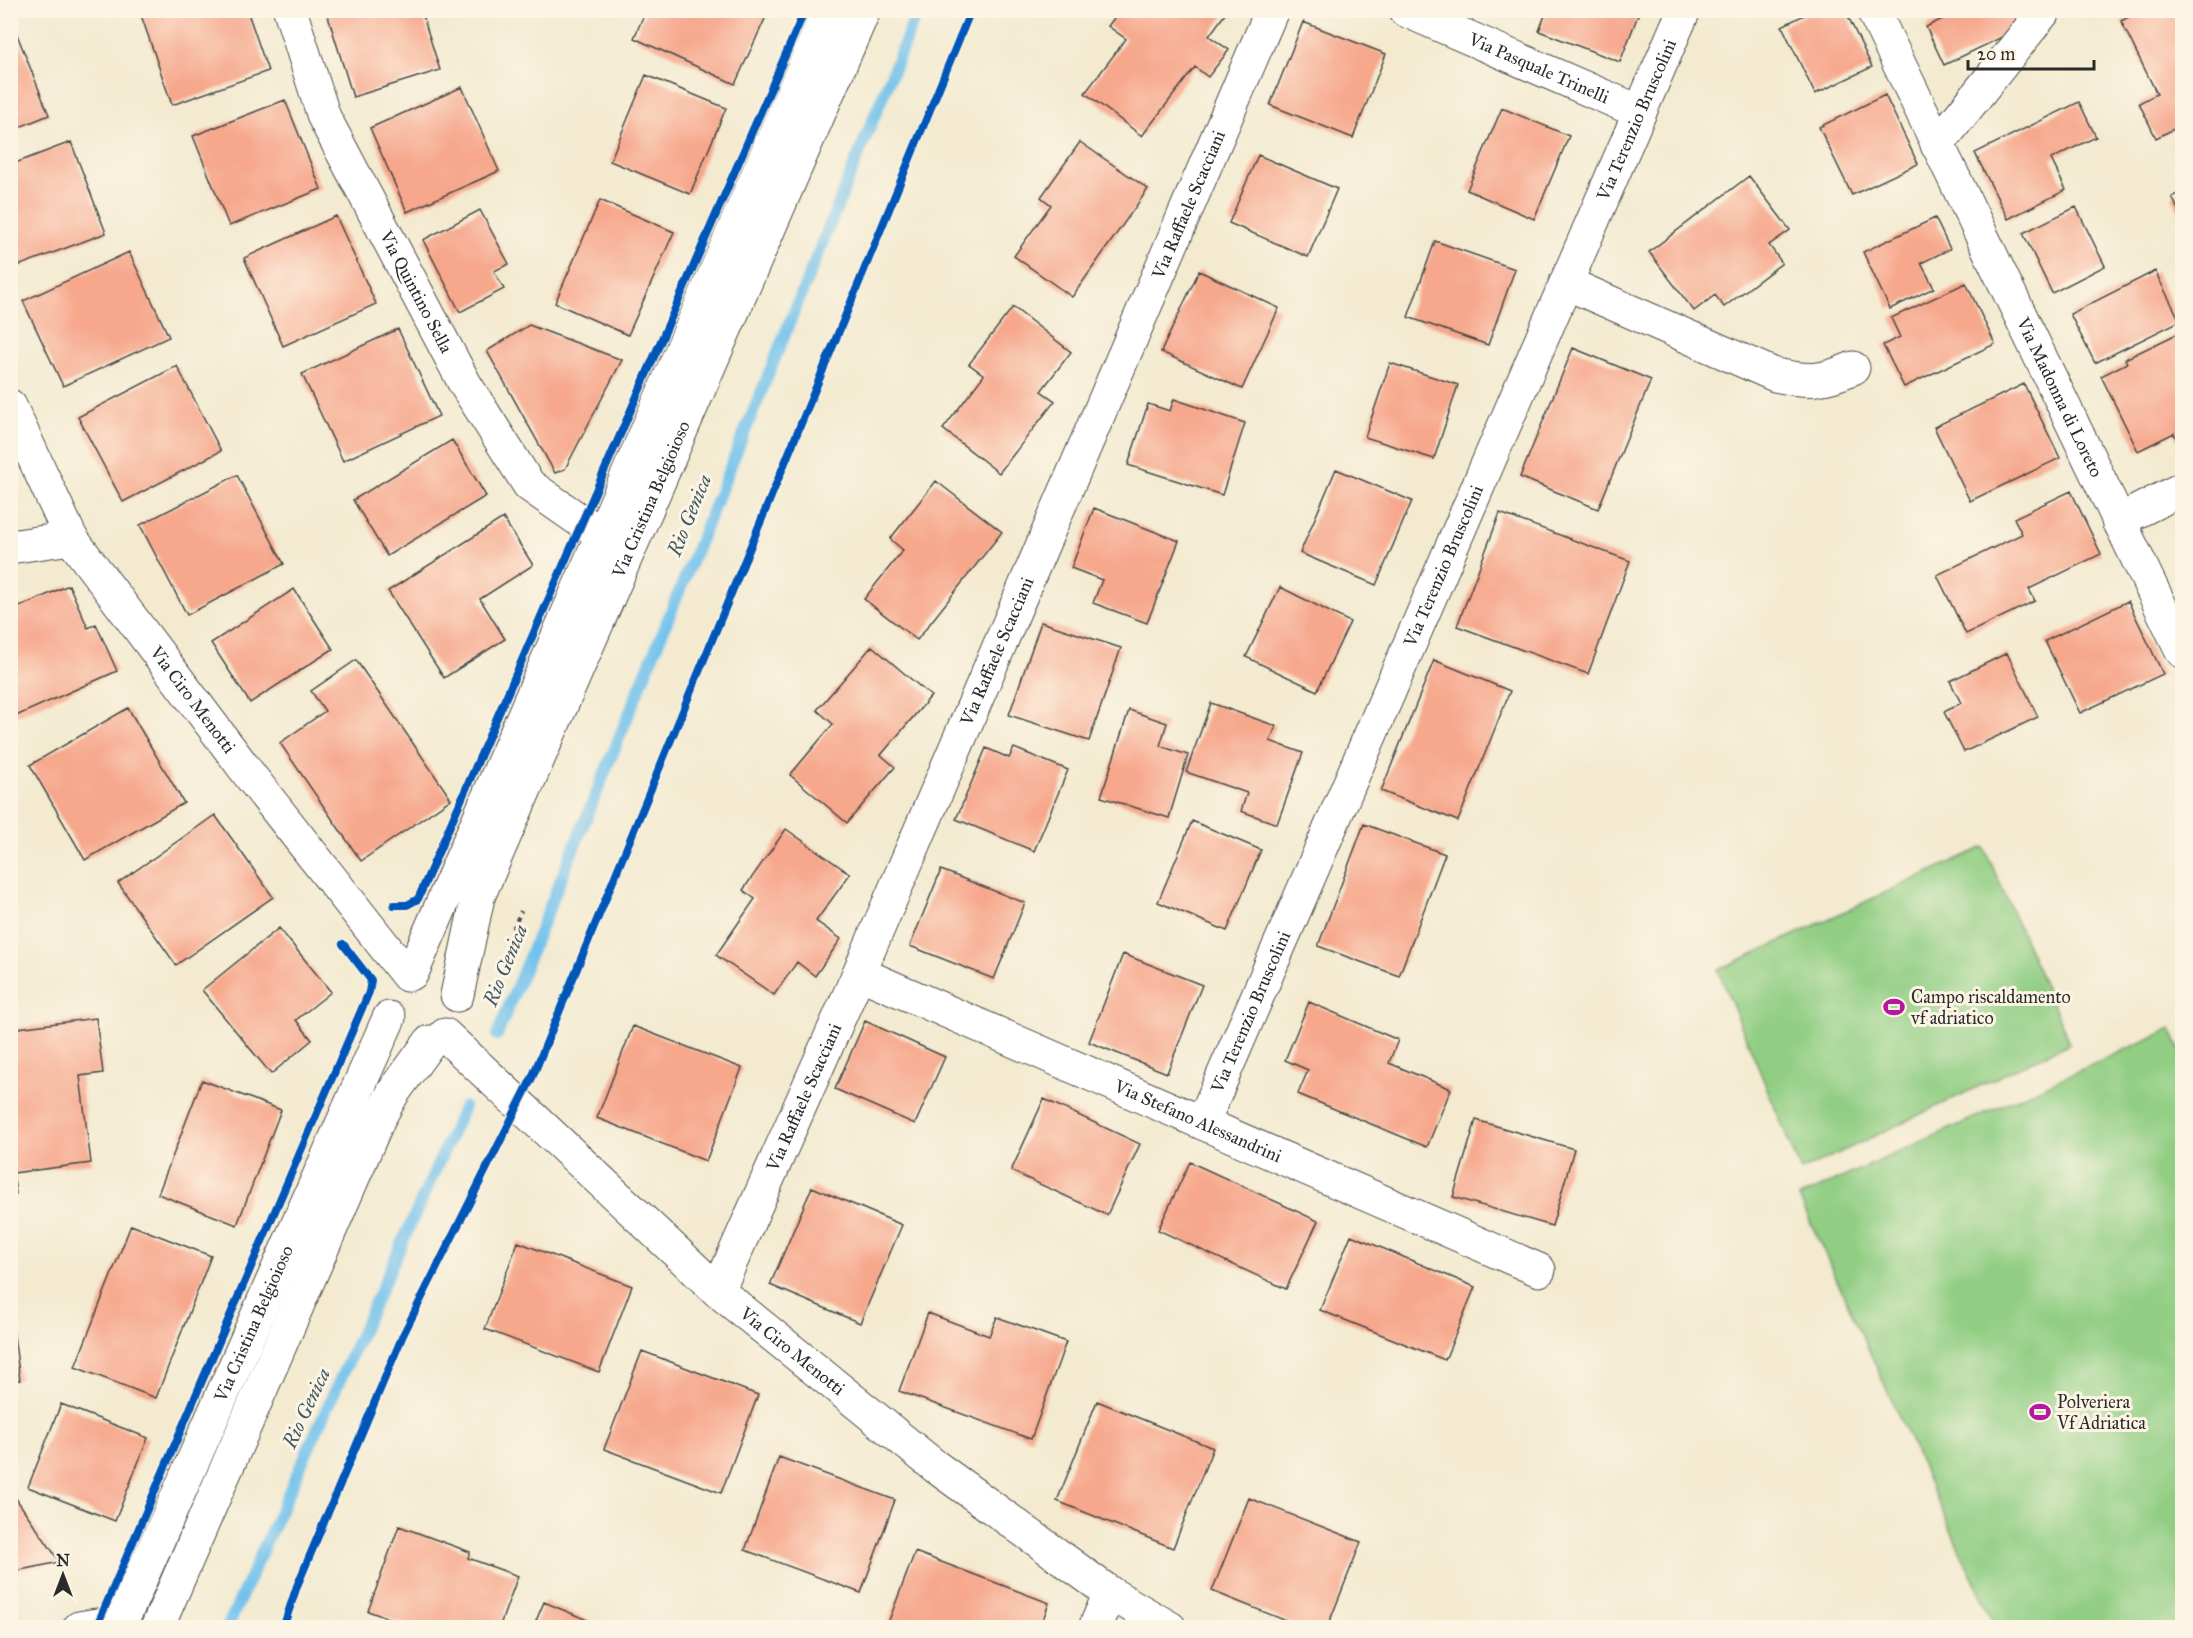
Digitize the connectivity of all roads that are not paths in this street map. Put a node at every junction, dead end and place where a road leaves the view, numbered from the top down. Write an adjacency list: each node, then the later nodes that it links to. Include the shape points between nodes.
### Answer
1 (290, 10): 16 (street, Via Quintino Sella, via 324,117 465,384 529,484)
2 (829, 10): 16 (street, Via Cristina Belgioioso)
3 (864, 10): 22 (street, Via Cristina Belgioioso, via 478,897)
4 (1272, 10): 21 (street, Via Raffaele Scacciani)
5 (1405, 10): 9 (street, Via Pasquale Trinelli)
6 (1684, 10): 9 (street, Via Terenzio Bruscolini)
7 (1873, 10): 10 (street, Via Madonna di Loreto)
8 (2045, 10): 10 (street)
9 (1640, 112): 11 (street, Via Terenzio Bruscolini)
10 (1937, 145): 15 (street, Via Madonna di Loreto)
11 (1566, 283): 12 (street, via 1775,375 1808,382); 25 (street, Via Terenzio Bruscolini)
12 (1853, 368)
13 (10, 406): 17 (street, Via Ciro Menotti)
14 (2182, 489): 15 (street)
15 (2118, 521): 19 (street, Via Madonna di Loreto)
16 (602, 532): 20 (street, Via Cristina Belgioioso)
17 (71, 538): 18 (street); 20 (street, Via Ciro Menotti, via 251,777)
18 (10, 547)
19 (2182, 651)
20 (410, 974): 22 (street, via 425,971 438,975 450,983); 23 (street, Via Cristina Belgioioso, via 394,986 388,1002)
21 (859, 974): 25 (street, Via Stefano Alessandrini); 27 (street, Via Raffaele Scacciani)
22 (457, 995): 24 (street, Via Cristina Belgioioso, via 454,1024)
23 (389, 1018): 24 (street, via 395,1030 405,1037 417,1042); 31 (street, Via Cristina Belgioioso)
24 (437, 1039): 27 (street, Via Ciro Menotti); 32 (street, Via Cristina Belgioioso, via 393,1093 379,1118)
25 (1203, 1122): 26 (street, Via Stefano Alessandrini)
26 (1539, 1270)
27 (718, 1292): 28 (street, Via Ciro Menotti, via 936,1467)
28 (1110, 1593): 33 (street); 34 (street, Via Ciro Menotti)
29 (79, 1628): 30 (street)
30 (108, 1628)
31 (119, 1628)
32 (157, 1628)
33 (1095, 1628)
34 (1170, 1628)

